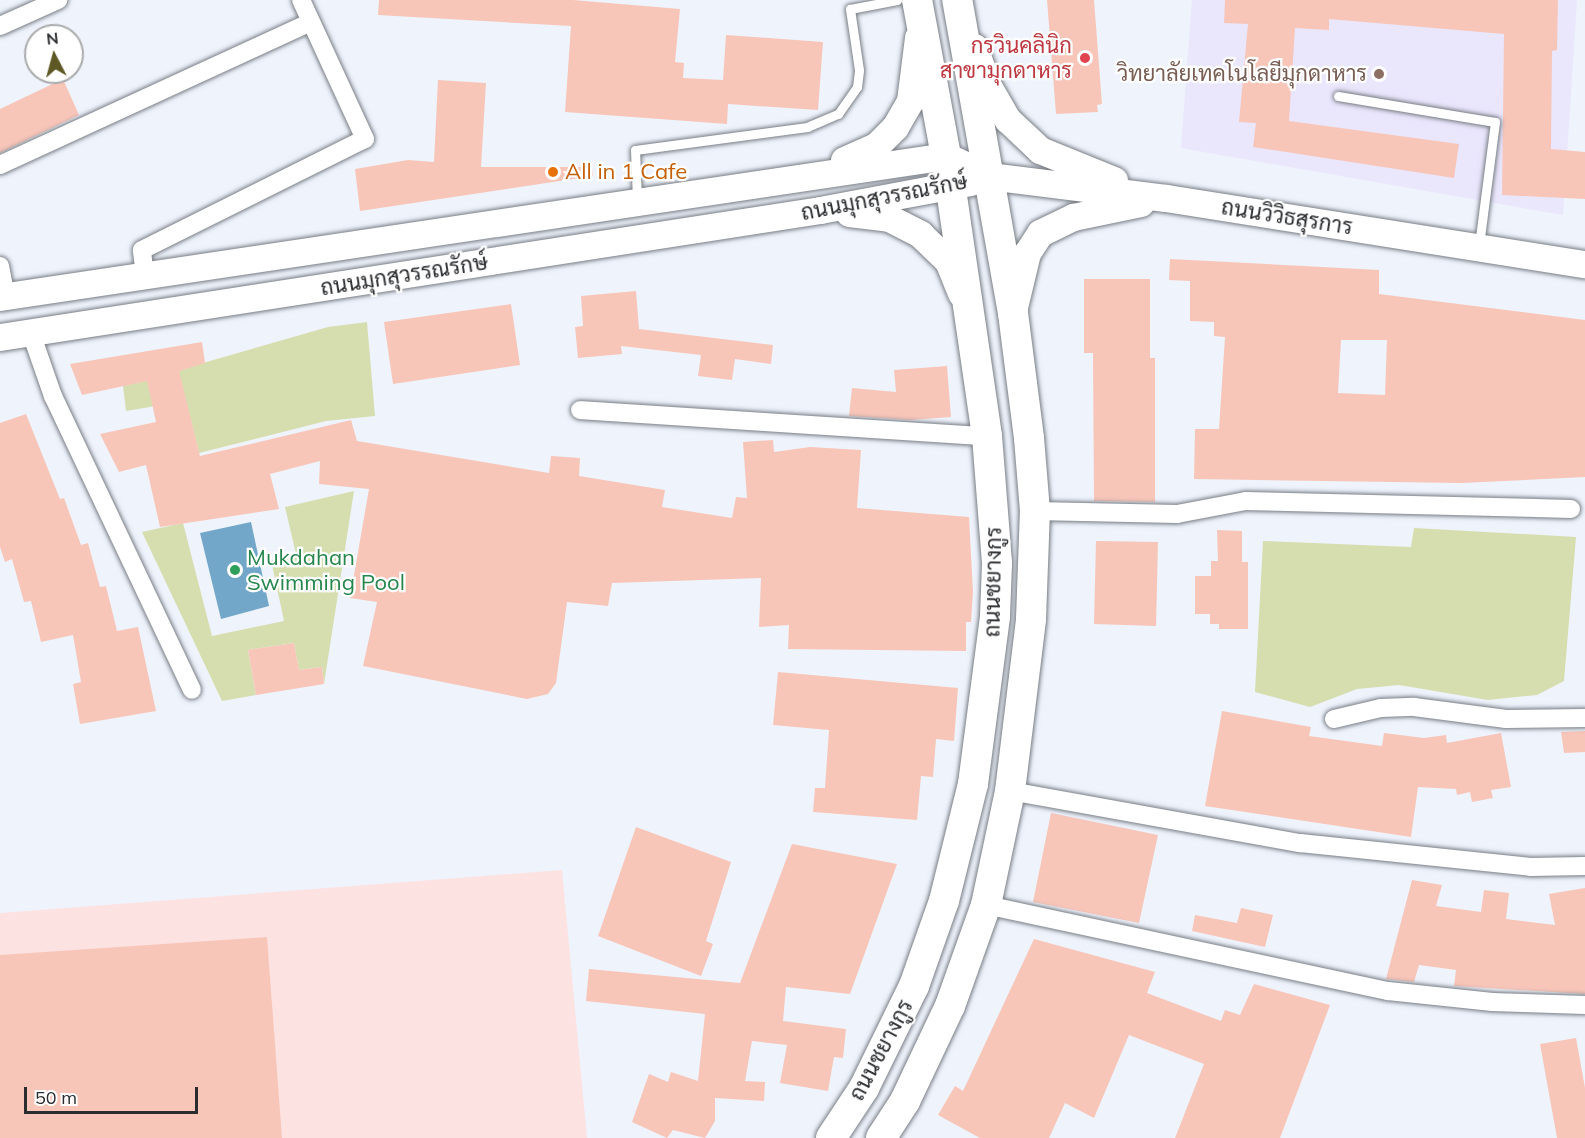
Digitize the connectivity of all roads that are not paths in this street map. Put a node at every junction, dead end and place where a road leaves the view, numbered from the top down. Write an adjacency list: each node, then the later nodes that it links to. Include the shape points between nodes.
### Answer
1 (58, 0): 6 (street)
2 (301, 0): 5 (street)
3 (958, 2): 11 (main road, ถนนชยางกูร); 13 (main road, via 988,86 1008,120 1040,150 1068,165)
4 (911, 5): 8 (main road, ถนนชยางกูร); 10 (main road, via 910,101 895,127 876,146); 14 (lane, via 850,9 858,78 850,102 838,114 807,126 635,150)
5 (311, 22): 9 (street); 20 (street, via 365,139 142,250)
6 (0, 26)
7 (1338, 96): 17 (lane, via 1495,122)
8 (946, 156): 10 (main road, ถนนมุกสุวรรณรักษ์); 11 (main road, ถนนมุกสุวรรณรักษ์); 12 (main road, ถนนชยางกูร)
9 (0, 165)
10 (809, 175): 14 (main road, ถนนมุกสุวรรณรักษ์)
11 (988, 176): 12 (main road, ถนนมุกสุวรรณรักษ์); 13 (main road, ถนนวิวิธสุรการ); 23 (main road, ถนนชยางกูร)
12 (950, 188): 15 (main road, ถนนมุกสุวรรณรักษ์); 24 (main road, ถนนชยางกูร)
13 (1166, 198): 17 (main road, ถนนวิวิธสุรการ); 23 (main road, via 1073,217 1040,232 1019,276)
14 (637, 199): 16 (main road, ถนนมุกสุวรรณรักษ์)
15 (820, 210): 21 (main road, ถนนมุกสุวรรณรักษ์); 24 (main road, via 890,218 920,234 948,261)
16 (388, 238): 20 (main road, ถนนมุกสุวรรณรักษ์); 21 (main road)
17 (1479, 247): 18 (main road, ถนนวิวิธสุรการ)
18 (1585, 264)
19 (0, 266): 22 (street)
20 (145, 276): 22 (main road, ถนนมุกสุวรรณรักษ์)
21 (393, 277): 25 (main road, ถนนมุกสุวรรณรักษ์)
22 (3, 296)
23 (1013, 313): 30 (main road, ถนนชยางกูร)
24 (972, 321): 28 (main road, ถนนชยางกูร)
25 (31, 333): 26 (main road, ถนนมุกสุวรรณรักษ์); 31 (street, via 53,396)
26 (0, 337)
27 (580, 410): 28 (street)
28 (987, 436): 38 (main road, ถนนชยางกูร, via 997,562 995,616 973,784 944,901 914,987 864,1088)
29 (1571, 509): 30 (street, via 1246,501 1177,514)
30 (1035, 511): 34 (main road, ถนนชยางกูร, via 1026,678)
31 (192, 690)
32 (1585, 718): 33 (street, via 1506,719 1414,707 1381,708)
33 (1334, 719)
34 (1010, 791): 35 (street, via 1300,843 1520,866); 36 (main road, ถนนชยางกูร)
35 (1585, 866)
36 (986, 905): 37 (street, via 1388,991 1492,1002); 39 (main road, ถนนชยางกูร, via 950,1006 905,1101)
37 (1585, 1005)
38 (831, 1138)
39 (881, 1138)

